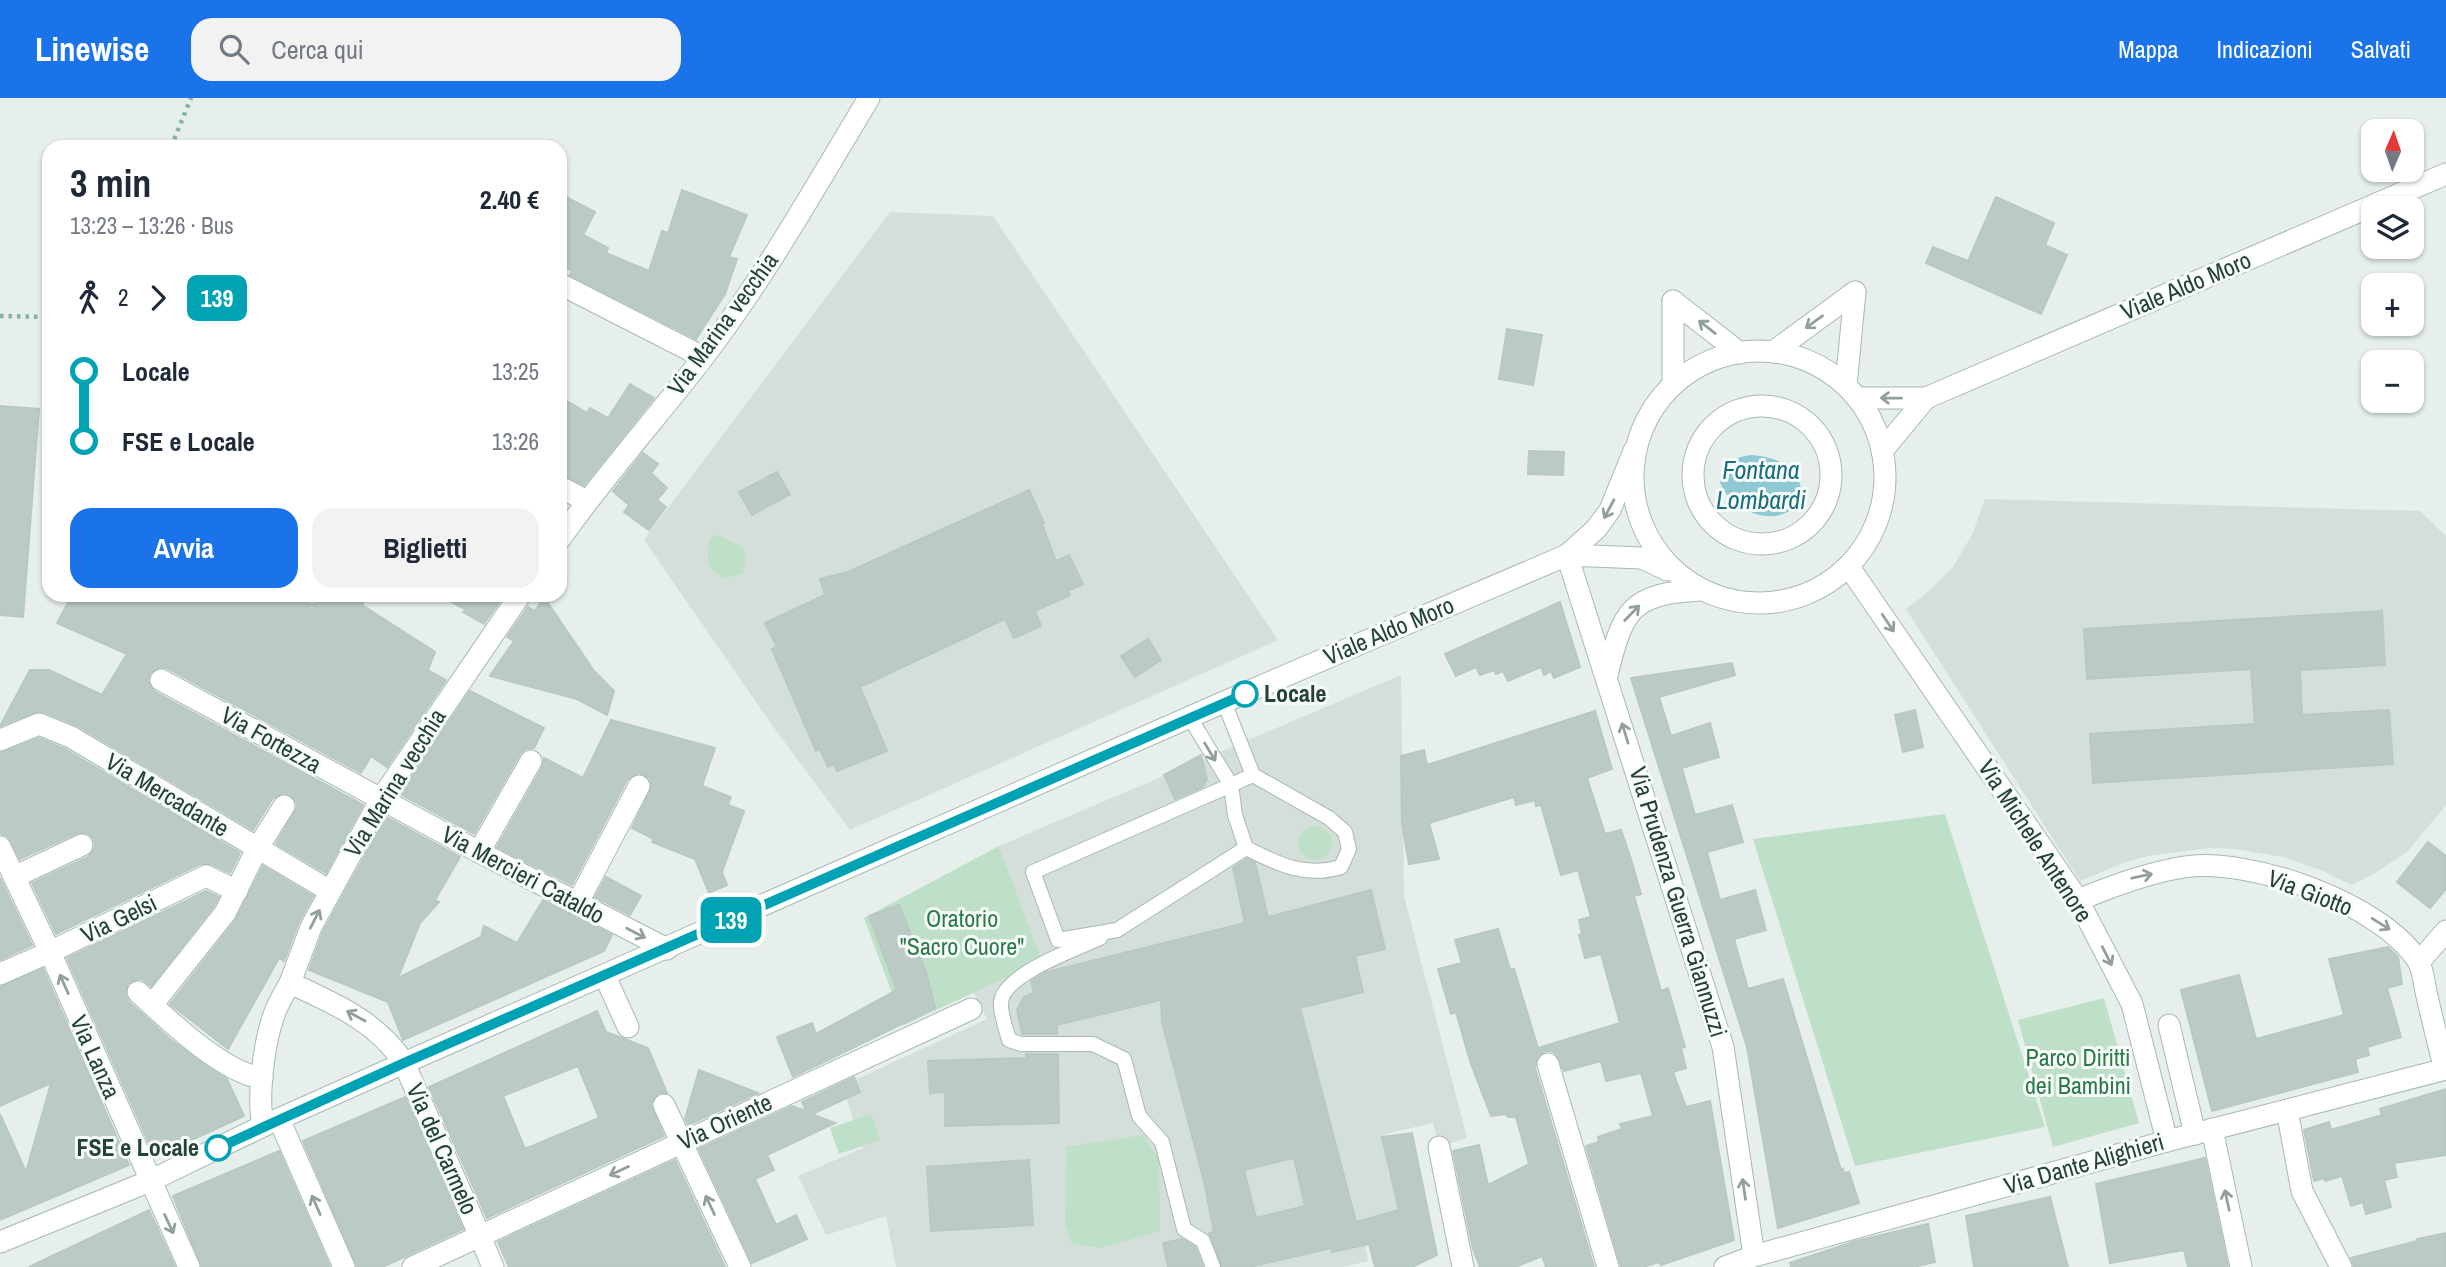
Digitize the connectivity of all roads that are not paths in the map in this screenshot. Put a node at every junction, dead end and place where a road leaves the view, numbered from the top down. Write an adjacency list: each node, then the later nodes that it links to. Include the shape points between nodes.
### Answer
1 (869, 98): 6 (street, Via Marina vecchia, via 794,224)
2 (2446, 174): 9 (street, Viale Aldo Moro)
3 (567, 288): 6 (street)
4 (1773, 352): 5 (street); 8 (street, via 1822,367); 8 (street, one-way to 4, via 1854,292)
5 (1740, 353): 7 (street, via 1713,359); 7 (street, one-way to 7, via 1673,301)
6 (703, 357): 13 (street, Via Marina vecchia)
7 (1673, 384): 10 (street, via 1649,411)
8 (1851, 391): 9 (street, Viale Aldo Moro, one-way to 8); 11 (street, via 1873,421)
9 (1926, 398): 11 (street, Viale Aldo Moro)
10 (1634, 451): 16 (street, Viale Aldo Moro, one-way to 16, via 1610,510); 18 (street, via 1631,485 1638,519 1654,550)
11 (1882, 451): 17 (street, via 1885,498 1872,535)
12 (567, 491): 13 (street)
13 (587, 501): 15 (street, Via Marina vecchia)
14 (1826, 504): 14 (street, via 1810,527 1786,540 1759,545 1733,538 1711,522 1697,499 1693,472 1699,446 1715,424 1739,410 1766,406 1792,412 1814,428 1828,451 1832,478)
15 (567, 529)
16 (1567, 555): 18 (street, Viale Aldo Moro, via 1642,558); 21 (street, Via Prudenza Guerra Giannuzzi); 23 (street, Viale Aldo Moro)
17 (1849, 567): 19 (street, via 1817,590 1779,603 1738,603); 40 (street, Via Michele Antenore, one-way to 40)
18 (1677, 575): 19 (street)
19 (1700, 590): 21 (street, one-way to 19, via 1624,619 1648,597)
20 (508, 602): 30 (street, Via Marina vecchia)
21 (1607, 675): 67 (street, Via Prudenza Guerra Giannuzzi, one-way to 21, via 1723,1047)
22 (161, 680): 30 (street, Via Fortezza)
23 (1224, 702): 24 (street, Viale Aldo Moro); 27 (lane)
24 (1190, 718): 28 (lane, one-way to 28); 44 (street, Viale Aldo Moro)
25 (0, 740): 35 (street, Via Mercadante, via 39,724 71,737)
26 (531, 761): 36 (street)
27 (1253, 775): 28 (lane); 34 (lane, via 1329,818 1345,832 1349,849 1341,867 1323,872 1278,864)
28 (1231, 785): 34 (lane); 42 (lane, via 1033,872 1058,940)
29 (639, 786): 41 (street)
30 (380, 799): 36 (street, Via Mercieri Cataldo); 39 (street, Via Marina vecchia)
31 (284, 806): 35 (street)
32 (82, 845): 37 (street)
33 (0, 847): 37 (street, Via Lanza)
34 (1246, 848): 42 (lane)
35 (257, 849): 38 (street); 39 (street, Via Mercadante)
36 (479, 852): 41 (street, Via Mercieri Cataldo)
37 (14, 877): 45 (street, Via Lanza)
38 (237, 891): 45 (street, Via Gelsi, via 206,876); 56 (street, via 225,914 145,999 221,1062)
39 (330, 891): 49 (street, Via Marina vecchia, one-way to 39)
40 (2078, 900): 46 (street, Via Giotto, one-way to 46, via 2130,879 2187,867 2243,869 2343,901 2391,931); 61 (street, Via Michele Antenore, one-way to 61, via 2132,1004)
41 (577, 904): 44 (street, Via Mercieri Cataldo, one-way to 44)
42 (1117, 930): 73 (lane, via 1027,972 1006,988 1001,1003 1009,1040 1093,1044 1124,1059 1139,1116 1162,1142 1184,1229 1203,1241)
43 (2446, 930): 46 (street)
44 (667, 949): 48 (street, Viale Aldo Moro)
45 (50, 952): 47 (street, Via Gelsi); 64 (street, Via Lanza, one-way to 45)
46 (2419, 962): 55 (street, Via Giotto)
47 (0, 974)
48 (605, 976): 52 (street); 53 (street, Viale Aldo Moro)
49 (290, 983): 53 (street, Via del Carmelo, one-way to 49, via 365,1021); 56 (street, Via Marina vecchia, via 275,1013)
50 (971, 1009): 62 (street, Via Oriente)
51 (2169, 1025): 60 (street)
52 (628, 1027)
53 (404, 1063): 59 (street, Viale Aldo Moro); 65 (street, Via del Carmelo)
54 (1548, 1064): 75 (street)
55 (2445, 1069): 58 (street, Via Dante Alighieri)
56 (262, 1078): 59 (street, Via Marina vecchia, via 260,1110)
57 (664, 1105): 62 (street)
58 (2287, 1110): 60 (street, Via Dante Alighieri); 78 (street, via 2302,1191)
59 (271, 1123): 64 (street, Viale Aldo Moro); 69 (street, one-way to 59)
60 (2203, 1132): 61 (street, Via Dante Alighieri); 77 (street, one-way to 60)
61 (2167, 1141): 67 (street, Via Dante Alighieri)
62 (681, 1142): 65 (street, Via Oriente, one-way to 65); 72 (street, one-way to 62)
63 (1439, 1147): 74 (street)
64 (150, 1181): 66 (street, Viale Aldo Moro); 68 (street, Via Lanza, one-way to 68)
65 (480, 1236): 70 (street, Via Oriente); 71 (street, Via del Carmelo)
66 (0, 1242)
67 (1754, 1256): 76 (street, Via Dante Alighieri)
68 (189, 1267)
69 (344, 1267)
70 (413, 1267)
71 (493, 1267)
72 (740, 1267)
73 (1213, 1267)
74 (1463, 1267)
75 (1608, 1267)
76 (1725, 1267)
77 (2241, 1267)
78 (2341, 1267)

